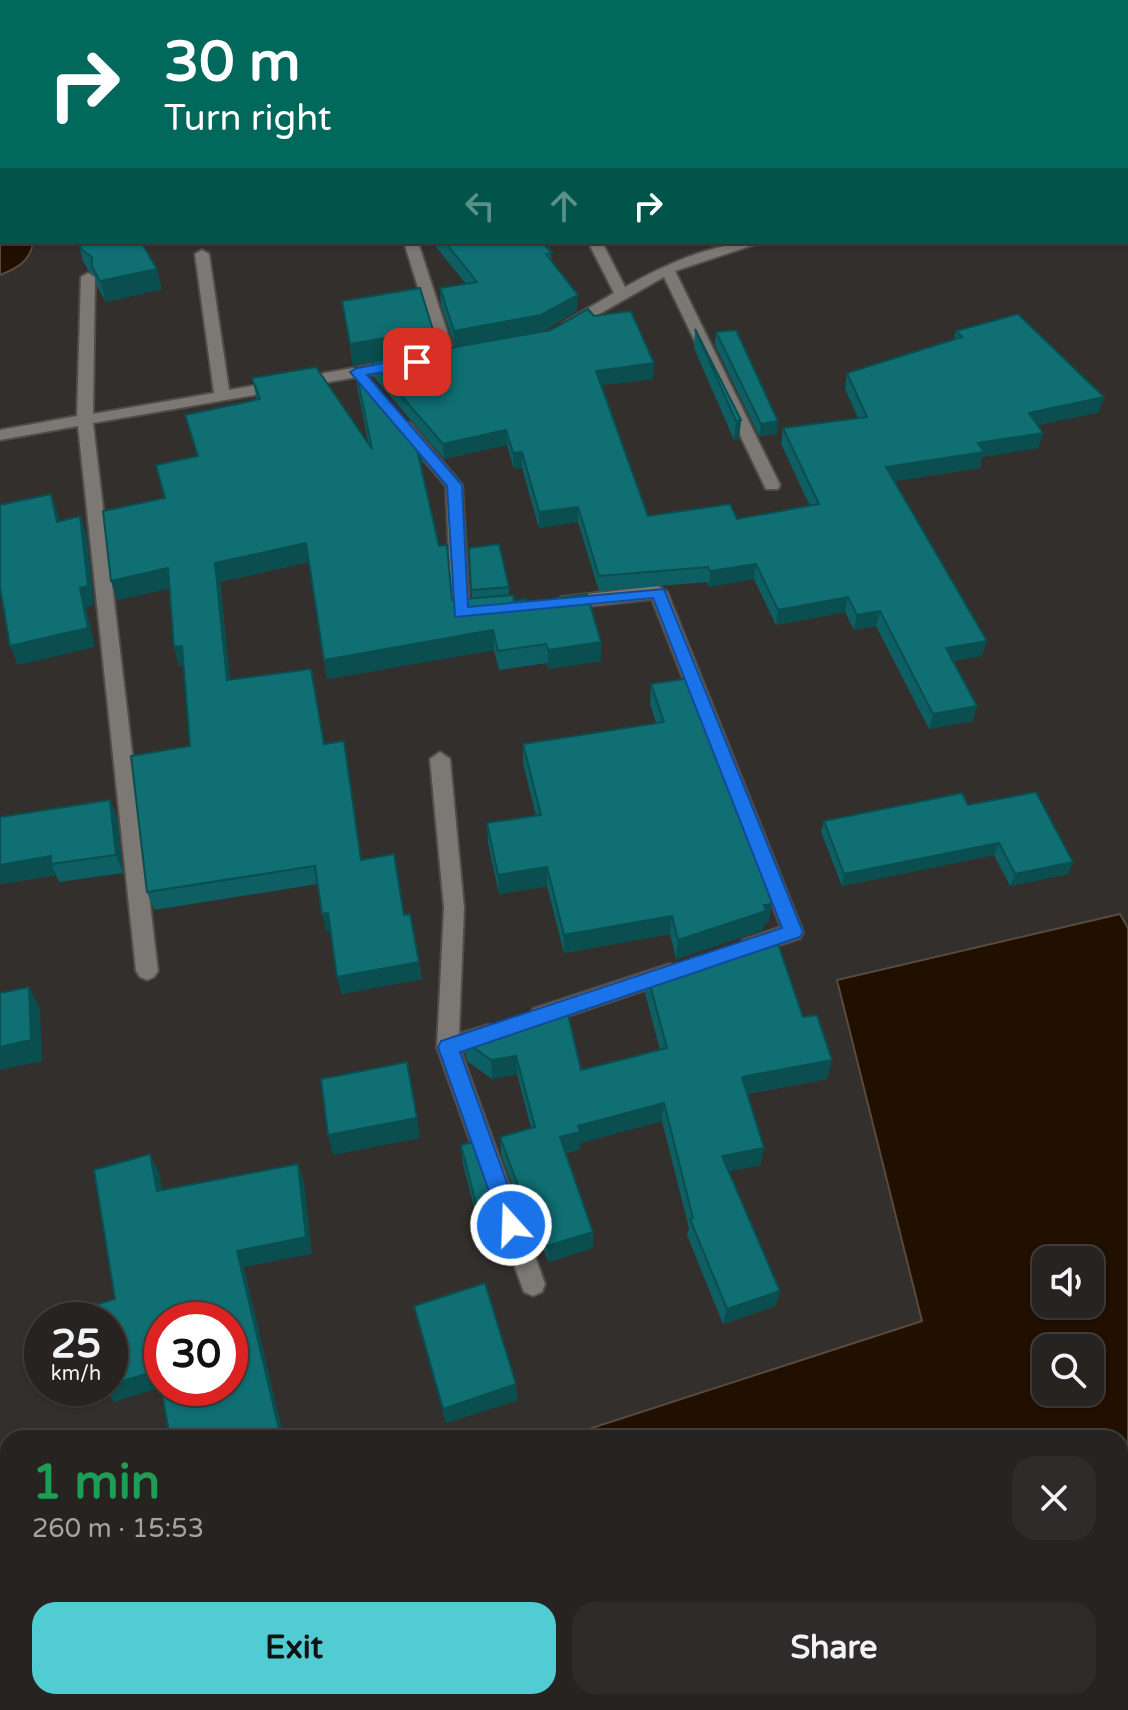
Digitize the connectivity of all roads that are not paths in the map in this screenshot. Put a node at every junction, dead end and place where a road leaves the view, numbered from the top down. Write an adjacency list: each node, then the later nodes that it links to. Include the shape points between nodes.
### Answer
1 (411, 244): 9 (street, via 439,358)
2 (596, 244): 7 (street)
3 (748, 244): 5 (street)
4 (202, 254): 11 (street)
5 (667, 269): 7 (street); 15 (street)
6 (88, 277): 13 (street)
7 (622, 295): 8 (street)
8 (558, 331)
9 (357, 372): 10 (street); 11 (street)
10 (377, 395)
11 (222, 396): 13 (street)
12 (396, 417): 17 (street, via 454,485 461,613)
13 (85, 420): 14 (street); 21 (street)
14 (0, 435)
15 (772, 485)
16 (542, 605): 19 (street, via 658,592 793,932)
17 (487, 611)
18 (440, 759): 22 (street, via 454,908)
19 (733, 952)
20 (688, 967): 22 (street)
21 (147, 971)
22 (448, 1047): 23 (street)
23 (533, 1284)

